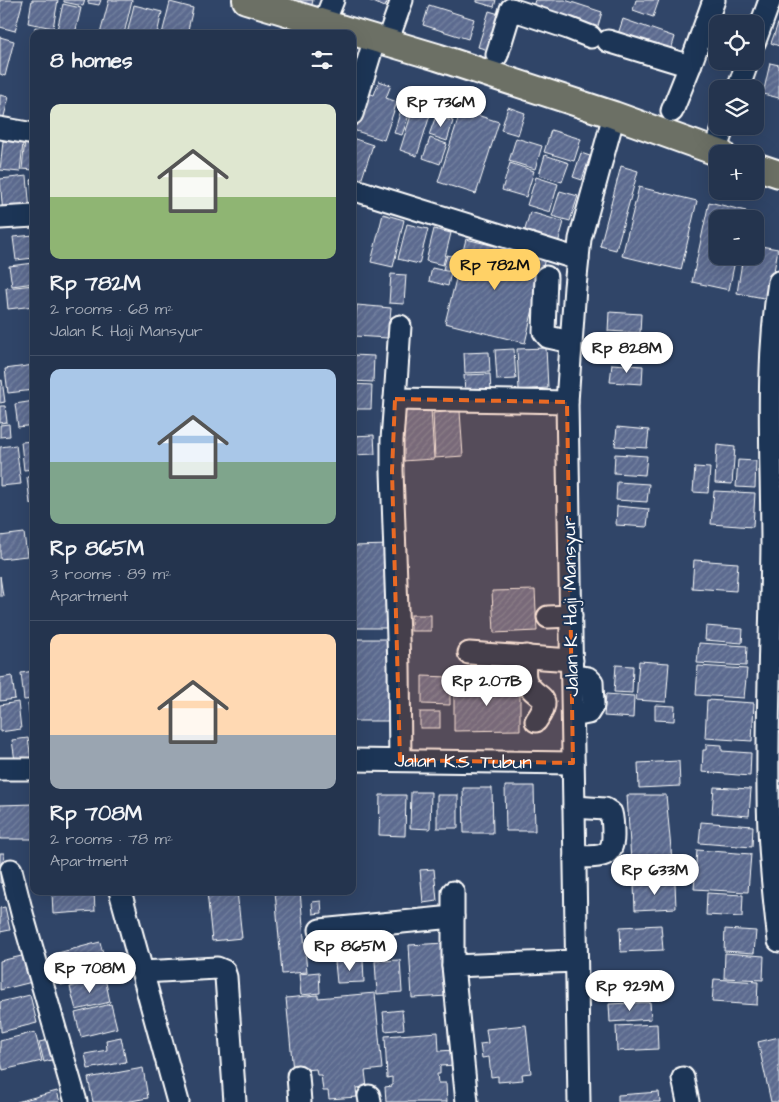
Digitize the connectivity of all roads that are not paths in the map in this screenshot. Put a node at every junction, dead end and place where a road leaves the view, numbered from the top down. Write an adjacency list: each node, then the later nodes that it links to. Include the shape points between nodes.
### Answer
1 (246, 0): 6 (main road)
2 (402, 0): 8 (street)
3 (714, 0): 10 (street)
4 (770, 0): 7 (street)
5 (512, 5): 9 (street); 10 (street, via 599,40)
6 (328, 12): 8 (main road)
7 (764, 16)
8 (381, 40): 9 (main road); 11 (street)
9 (495, 66): 12 (main road)
10 (690, 66): 13 (street)
11 (356, 104)
12 (614, 115): 13 (main road); 22 (street, Jalan K. Haji Mansyur, via 585,218)
13 (669, 123): 16 (main road)
14 (0, 128): 15 (street)
15 (30, 133)
16 (709, 147)
17 (764, 169): 18 (main road)
18 (779, 174)
19 (356, 190): 22 (street)
20 (30, 216): 21 (street)
21 (0, 218)
22 (578, 259): 26 (street, Jalan K. Haji Mansyur)
23 (546, 278): 26 (street, via 544,332 548,337)
24 (779, 282): 47 (street, via 770,400 772,545 768,792)
25 (400, 326): 27 (street)
26 (571, 342): 28 (street, Jalan K. Haji Mansyur)
27 (395, 399): 28 (street); 36 (street, via 392,463)
28 (567, 402): 29 (street, Jalan K. Haji Mansyur)
29 (571, 616): 30 (street); 33 (street, Jalan K. Haji Mansyur)
30 (548, 617)
31 (469, 653): 32 (street)
32 (526, 656): 33 (street); 34 (street, via 526,681 542,698 544,706)
33 (572, 668): 37 (street, Jalan K. Haji Mansyur)
34 (536, 721)
35 (356, 760): 36 (street, Jalan K.S. Tubun)
36 (400, 760): 37 (street, Jalan K.S. Tubun)
37 (574, 763): 40 (street, Jalan K. Haji Mansyur)
38 (0, 769): 39 (street)
39 (30, 769)
40 (574, 807): 41 (street, Jalan K. Haji Mansyur); 41 (street, via 605,809 613,819 610,852)
41 (575, 857): 48 (street, Jalan K. Haji Mansyur)
42 (12, 870): 54 (street)
43 (453, 892): 45 (street)
44 (121, 895): 50 (street)
45 (453, 917): 46 (street); 49 (street)
46 (320, 930)
47 (779, 941)
48 (576, 961): 49 (street); 58 (street, Jalan K. Haji Mansyur)
49 (453, 966): 57 (street)
50 (142, 972): 53 (street, via 217,968 224,971); 55 (street)
51 (298, 1076): 56 (street)
52 (683, 1078): 59 (street)
53 (230, 1100)
54 (76, 1102)
55 (178, 1102)
56 (300, 1102)
57 (467, 1102)
58 (579, 1102)
59 (688, 1102)

